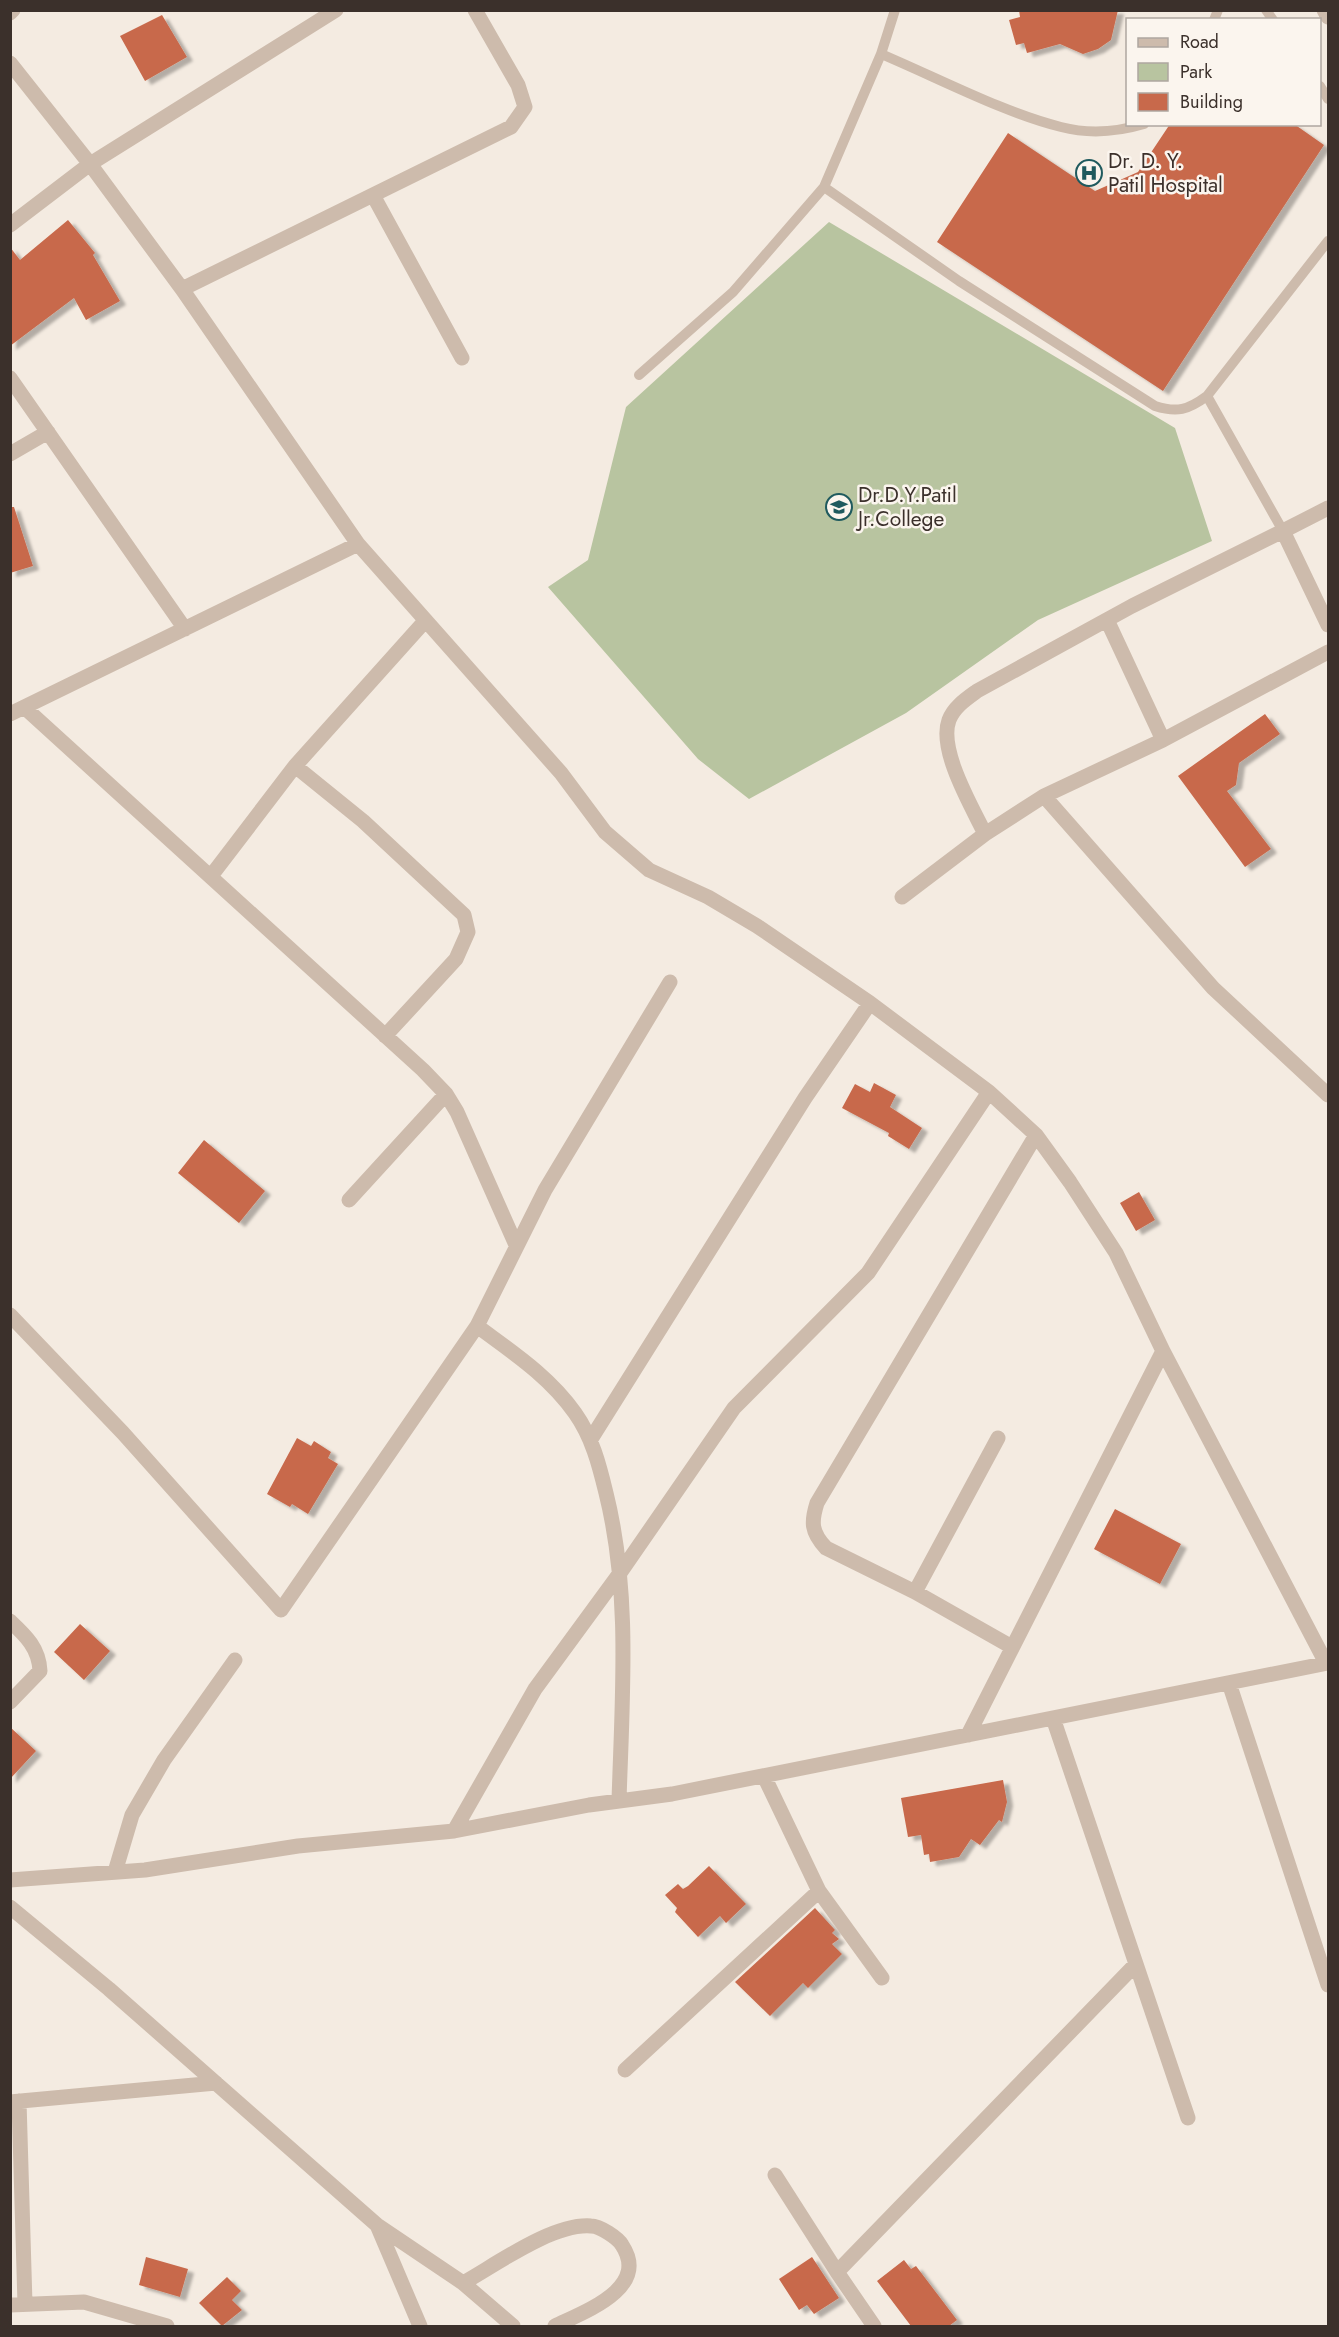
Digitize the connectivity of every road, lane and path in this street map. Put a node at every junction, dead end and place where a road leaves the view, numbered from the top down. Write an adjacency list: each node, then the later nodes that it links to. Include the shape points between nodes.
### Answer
1 (336, 10): 9 (street)
2 (475, 10): 11 (street, via 518,85 525,107 511,127)
3 (895, 10): 6 (lane)
4 (1324, 10): 5 (street)
5 (1329, 17)
6 (881, 54): 8 (lane, via 1062,128 1101,132); 10 (lane)
7 (10, 63): 9 (street)
8 (1133, 126)
9 (90, 164): 12 (street); 14 (street)
10 (824, 187): 16 (lane, via 733,292); 18 (lane, via 960,281 1155,406 1181,411)
11 (374, 197): 14 (street); 15 (street)
12 (10, 225)
13 (1329, 241): 18 (lane)
14 (182, 289): 23 (street)
15 (462, 358)
16 (639, 375)
17 (10, 378): 19 (street)
18 (1206, 396): 22 (lane)
19 (48, 432): 20 (street); 27 (street)
20 (10, 454)
21 (1329, 508): 22 (street)
22 (1283, 531): 24 (street); 26 (street)
23 (358, 544): 25 (street); 27 (street)
24 (1107, 620): 30 (street); 33 (street, via 978,691 957,706 948,721 946,742 952,761)
25 (425, 621): 31 (street); 37 (street, via 561,773 605,832 649,870 708,897 757,926)
26 (1329, 625)
27 (185, 629): 29 (street)
28 (1329, 652): 30 (street)
29 (17, 710): 34 (street)
30 (1163, 740): 32 (street)
31 (295, 766): 34 (street); 38 (street, via 363,821 464,915 468,932 456,959)
32 (1044, 796): 33 (street); 41 (street, via 1213,988)
33 (984, 834): 35 (street)
34 (211, 876): 38 (street)
35 (902, 897)
36 (670, 982): 44 (street, via 544,1190)
37 (870, 1003): 39 (street); 49 (street, via 805,1098)
38 (385, 1036): 40 (street)
39 (989, 1092): 42 (street); 50 (street, via 868,1273 735,1408)
40 (446, 1094): 43 (street); 44 (street)
41 (1329, 1095)
42 (1036, 1135): 47 (street, via 1116,1253); 51 (street, via 818,1503 812,1520 814,1536 826,1548)
43 (349, 1200)
44 (516, 1245): 46 (street)
45 (10, 1315): 46 (street, via 123,1433 281,1610)
46 (477, 1326): 49 (street, via 538,1372 563,1397)
47 (1163, 1351): 53 (street); 55 (street)
48 (998, 1438): 51 (street)
49 (591, 1439): 50 (street, via 617,1538)
50 (620, 1573): 61 (street, via 623,1674); 62 (street, via 535,1689)
51 (915, 1592): 53 (street)
52 (10, 1621): 57 (street, via 33,1644 40,1671)
53 (1012, 1647): 59 (street)
54 (235, 1660): 63 (street, via 164,1760 132,1815)
55 (1327, 1663): 56 (street)
56 (1229, 1683): 58 (street); 69 (street)
57 (10, 1702)
58 (1053, 1718): 59 (street); 67 (street)
59 (968, 1735): 60 (street)
60 (764, 1776): 61 (street); 65 (street)
61 (619, 1801): 62 (street)
62 (454, 1831): 63 (street, via 298,1846)
63 (115, 1872): 64 (street)
64 (10, 1880)
65 (819, 1891): 68 (street); 70 (street)
66 (10, 1907): 71 (street)
67 (1135, 1965): 73 (street); 76 (street)
68 (882, 1978)
69 (1329, 1985)
70 (625, 2070)
71 (216, 2082): 72 (street); 75 (street)
72 (15, 2102): 78 (street)
73 (1188, 2118)
74 (775, 2175): 76 (street)
75 (377, 2225): 77 (street); 80 (street)
76 (837, 2272): 83 (street)
77 (463, 2283): 81 (street); 82 (street, via 552,2234 594,2225 620,2241 630,2258 628,2276 618,2291 600,2304)
78 (18, 2304): 79 (street, via 84,2302)
79 (167, 2326)
80 (420, 2326)
81 (513, 2326)
82 (555, 2326)
83 (874, 2326)

